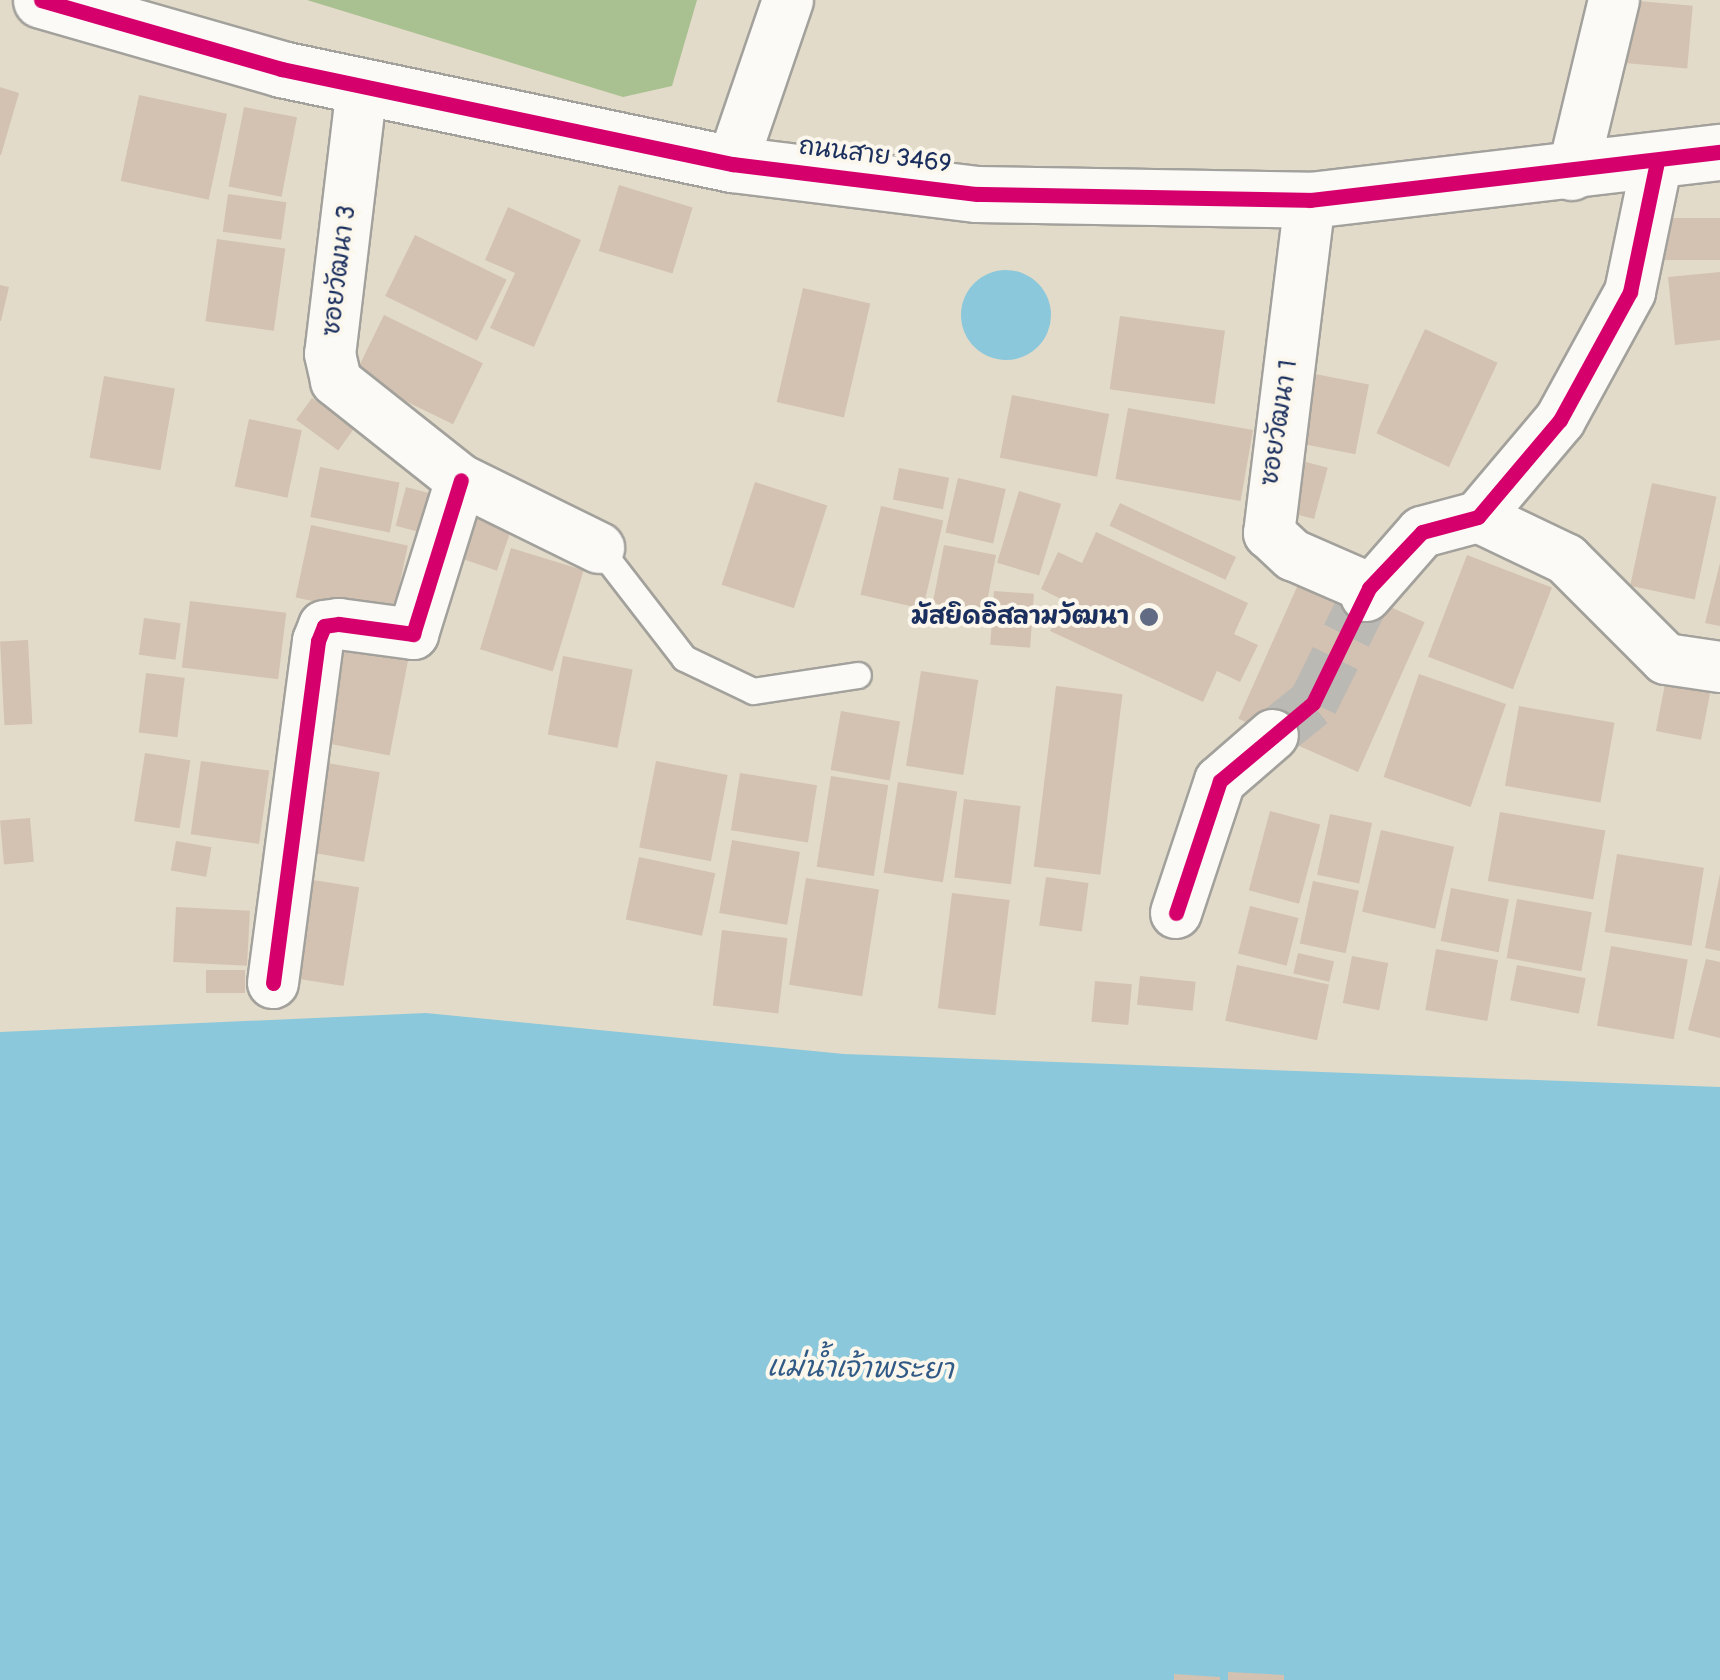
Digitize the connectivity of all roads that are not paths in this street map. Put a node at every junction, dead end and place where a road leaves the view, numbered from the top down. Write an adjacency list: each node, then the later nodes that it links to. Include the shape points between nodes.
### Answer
1 (41, 0): 4 (street, ถนนสาย 3469)
2 (788, 0): 7 (street)
3 (1614, 0): 8 (street)
4 (362, 87): 7 (street, ถนนสาย 3469); 10 (street, ซอยวัฒนา 3, via 330,354 336,381)
5 (1720, 152): 6 (street, ถนนสาย 3469)
6 (1657, 162): 8 (street, ถนนสาย 3469); 11 (street, via 1630,292 1560,420)
7 (732, 164): 9 (street, ถนนสาย 3469, via 978,194)
8 (1572, 175): 9 (street, ถนนสาย 3469)
9 (1310, 200): 11 (street, ซอยวัฒนา 1, via 1270,532 1292,554 1367,592 1422,532)
10 (461, 480): 12 (street, ซอยวัฒนา 3); 17 (street, via 413,634 339,624 324,626 318,641)
11 (1478, 517): 13 (street, via 1566,559 1666,659)
12 (599, 548): 14 (lane, via 684,658 753,692)
13 (1720, 667)
14 (858, 675)
15 (1274, 735): 16 (street, via 1220,781)
16 (1176, 913)
17 (273, 983)

